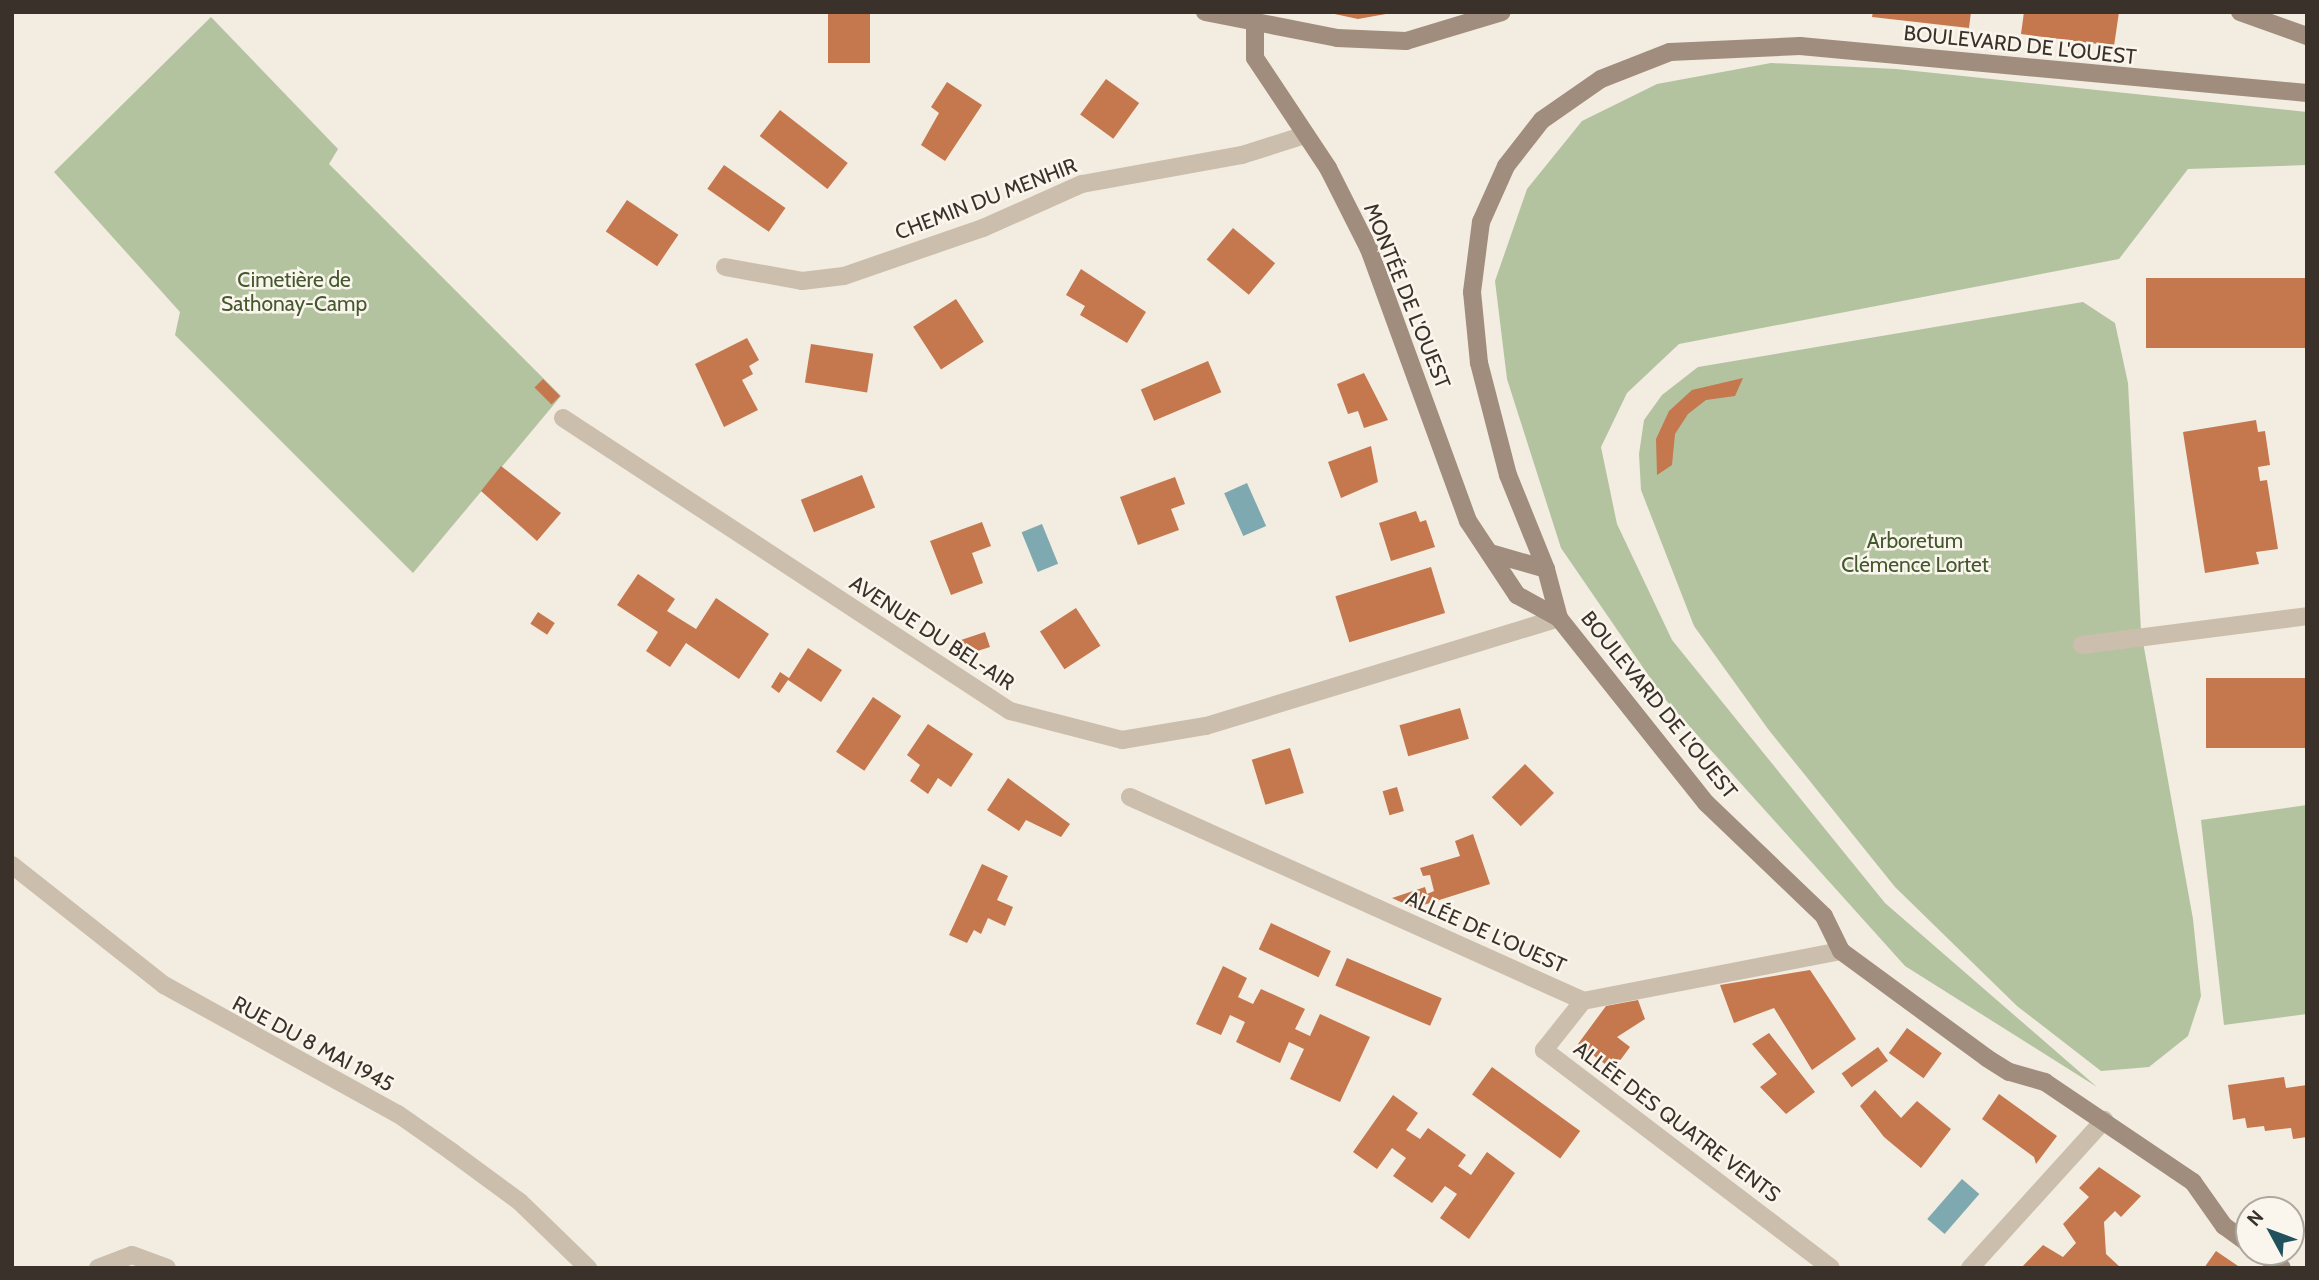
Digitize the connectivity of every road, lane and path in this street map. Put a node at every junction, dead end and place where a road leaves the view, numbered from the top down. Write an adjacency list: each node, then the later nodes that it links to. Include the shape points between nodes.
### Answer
1 (1205, 12): 4 (street)
2 (1502, 12): 4 (street, via 1406,41 1337,38)
3 (2240, 12): 5 (street)
4 (1255, 26): 7 (street, MONTÉE DE L'OUEST, via 1255,58)
5 (2307, 36)
6 (2307, 93): 11 (street, BOULEVARD DE L'OUEST, via 1800,46 1670,52 1601,79 1542,120 1506,166 1481,222 1472,292 1479,363 1508,475)
7 (1305, 135): 8 (street, CHEMIN DU MENHIR, via 1242,155 1082,184 984,228 844,276 802,281); 10 (street, MONTÉE DE L'OUEST, via 1328,168 1369,249 1468,521)
8 (725, 267)
9 (563, 418): 13 (street, AVENUE DU BEL-AIR, via 1010,711 1122,740 1206,726)
10 (1490, 552): 11 (street); 13 (street, MONTÉE DE L'OUEST, via 1517,595)
11 (1546, 569): 13 (street, BOULEVARD DE L'OUEST)
12 (2307, 616): 14 (street)
13 (1559, 618): 17 (street, BOULEVARD DE L'OUEST, via 1706,803 1824,916)
14 (2082, 645)
15 (1130, 797): 18 (street, ALLÉE DE L'OUEST)
16 (12, 865): 23 (street, RUE DU 8 MAI 1945, via 163,985 398,1114 520,1202)
17 (1841, 951): 18 (street, via 1815,960); 19 (street, BOULEVARD DE L'OUEST, via 2008,1072 2045,1082)
18 (1583, 1001): 24 (street, ALLÉE DES QUATRE VENTS, via 1544,1050)
19 (2104, 1120): 20 (street, BOULEVARD DE L'OUEST, via 2193,1182 2224,1226); 25 (street)
20 (2235, 1234)
21 (98, 1267): 22 (street, via 132,1255)
22 (167, 1268)
23 (588, 1268)
24 (1831, 1268)
25 (1970, 1268)

